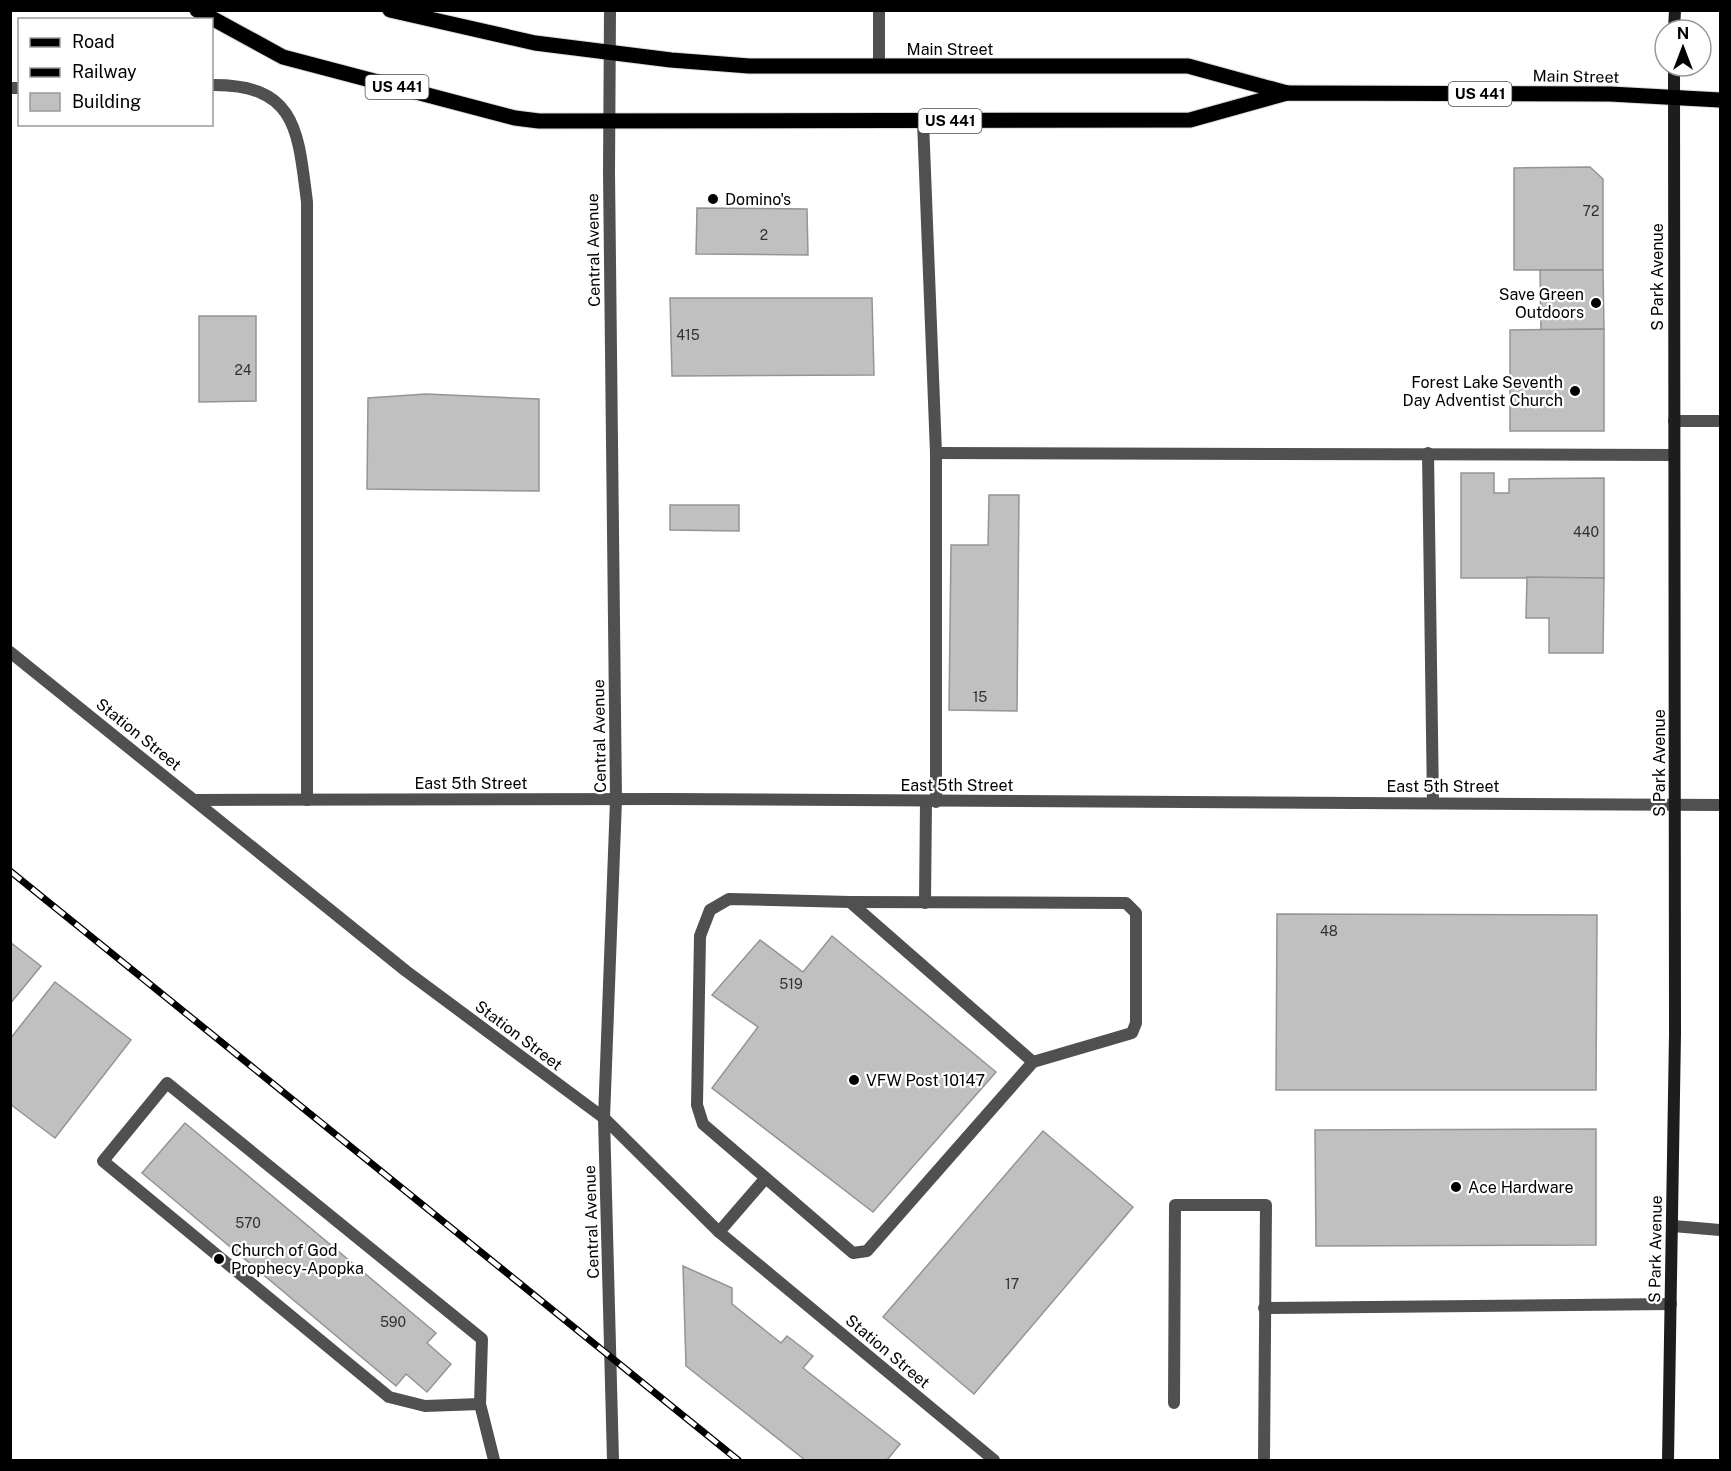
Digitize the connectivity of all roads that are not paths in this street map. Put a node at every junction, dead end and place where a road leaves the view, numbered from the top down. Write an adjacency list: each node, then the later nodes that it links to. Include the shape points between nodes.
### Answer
1 (197, 10): 5 (main road, US 441)
2 (390, 10): 7 (main road, US 441, via 517,39)
3 (610, 10): 7 (street, Central Avenue)
4 (879, 10): 8 (street)
5 (212, 18)
6 (213, 19): 14 (main road, US 441, via 283,57 515,118)
7 (610, 53): 8 (main road, Main Street / US 441, via 748,66); 14 (street, Central Avenue)
8 (879, 67): 11 (main road, Main Street / US 441, via 1188,66)
9 (1674, 78): 12 (main road, S Park Avenue)
10 (213, 85): 23 (street, via 259,92 287,112 295,128 307,202)
11 (1287, 93): 12 (main road, Main Street / US 441); 15 (main road, Main Street / US 441, via 1190,120)
12 (1673, 97): 13 (main road, Main Street / US 441); 16 (main road, S Park Avenue)
13 (1720, 100)
14 (609, 121): 15 (main road, Main Street / US 441); 24 (street, Central Avenue)
15 (923, 121): 18 (street)
16 (1674, 422): 17 (street); 20 (main road, S Park Avenue)
17 (1720, 422)
18 (936, 453): 19 (street); 25 (street)
19 (1428, 453): 20 (street); 26 (street)
20 (1674, 455): 27 (main road, S Park Avenue)
21 (10, 652): 22 (street, Station Street)
22 (194, 800): 23 (street, East 5th Street); 32 (street, Station Street, via 406,971)
23 (307, 800): 24 (street, East 5th Street)
24 (616, 800): 25 (street, East 5th Street); 32 (street, Central Avenue)
25 (931, 802): 26 (street, East 5th Street); 30 (street)
26 (1433, 803): 27 (street, East 5th Street)
27 (1676, 804): 28 (street, East 5th Street); 34 (main road, S Park Avenue)
28 (1720, 805)
29 (850, 903): 30 (street); 31 (street); 33 (street, via 729,899 710,910 700,936 697,1105 703,1124)
30 (925, 903): 31 (street, via 1126,903 1136,913 1136,1023 1132,1033)
31 (1033, 1062): 33 (street, via 867,1251 852,1253)
32 (604, 1118): 36 (street, Station Street); 42 (street, Central Avenue)
33 (764, 1180): 36 (street)
34 (1673, 1226): 35 (street); 37 (main road, S Park Avenue)
35 (1720, 1230)
36 (719, 1232): 43 (street, Station Street)
37 (1671, 1305): 38 (street); 45 (main road, S Park Avenue)
38 (1264, 1308): 39 (street, via 1266,1205 1175,1205); 44 (street)
39 (1174, 1403)
40 (480, 1404): 40 (street, via 425,1406 389,1397 103,1161 167,1083 482,1339); 41 (street)
41 (494, 1461)
42 (613, 1461)
43 (994, 1461)
44 (1264, 1461)
45 (1668, 1461)

